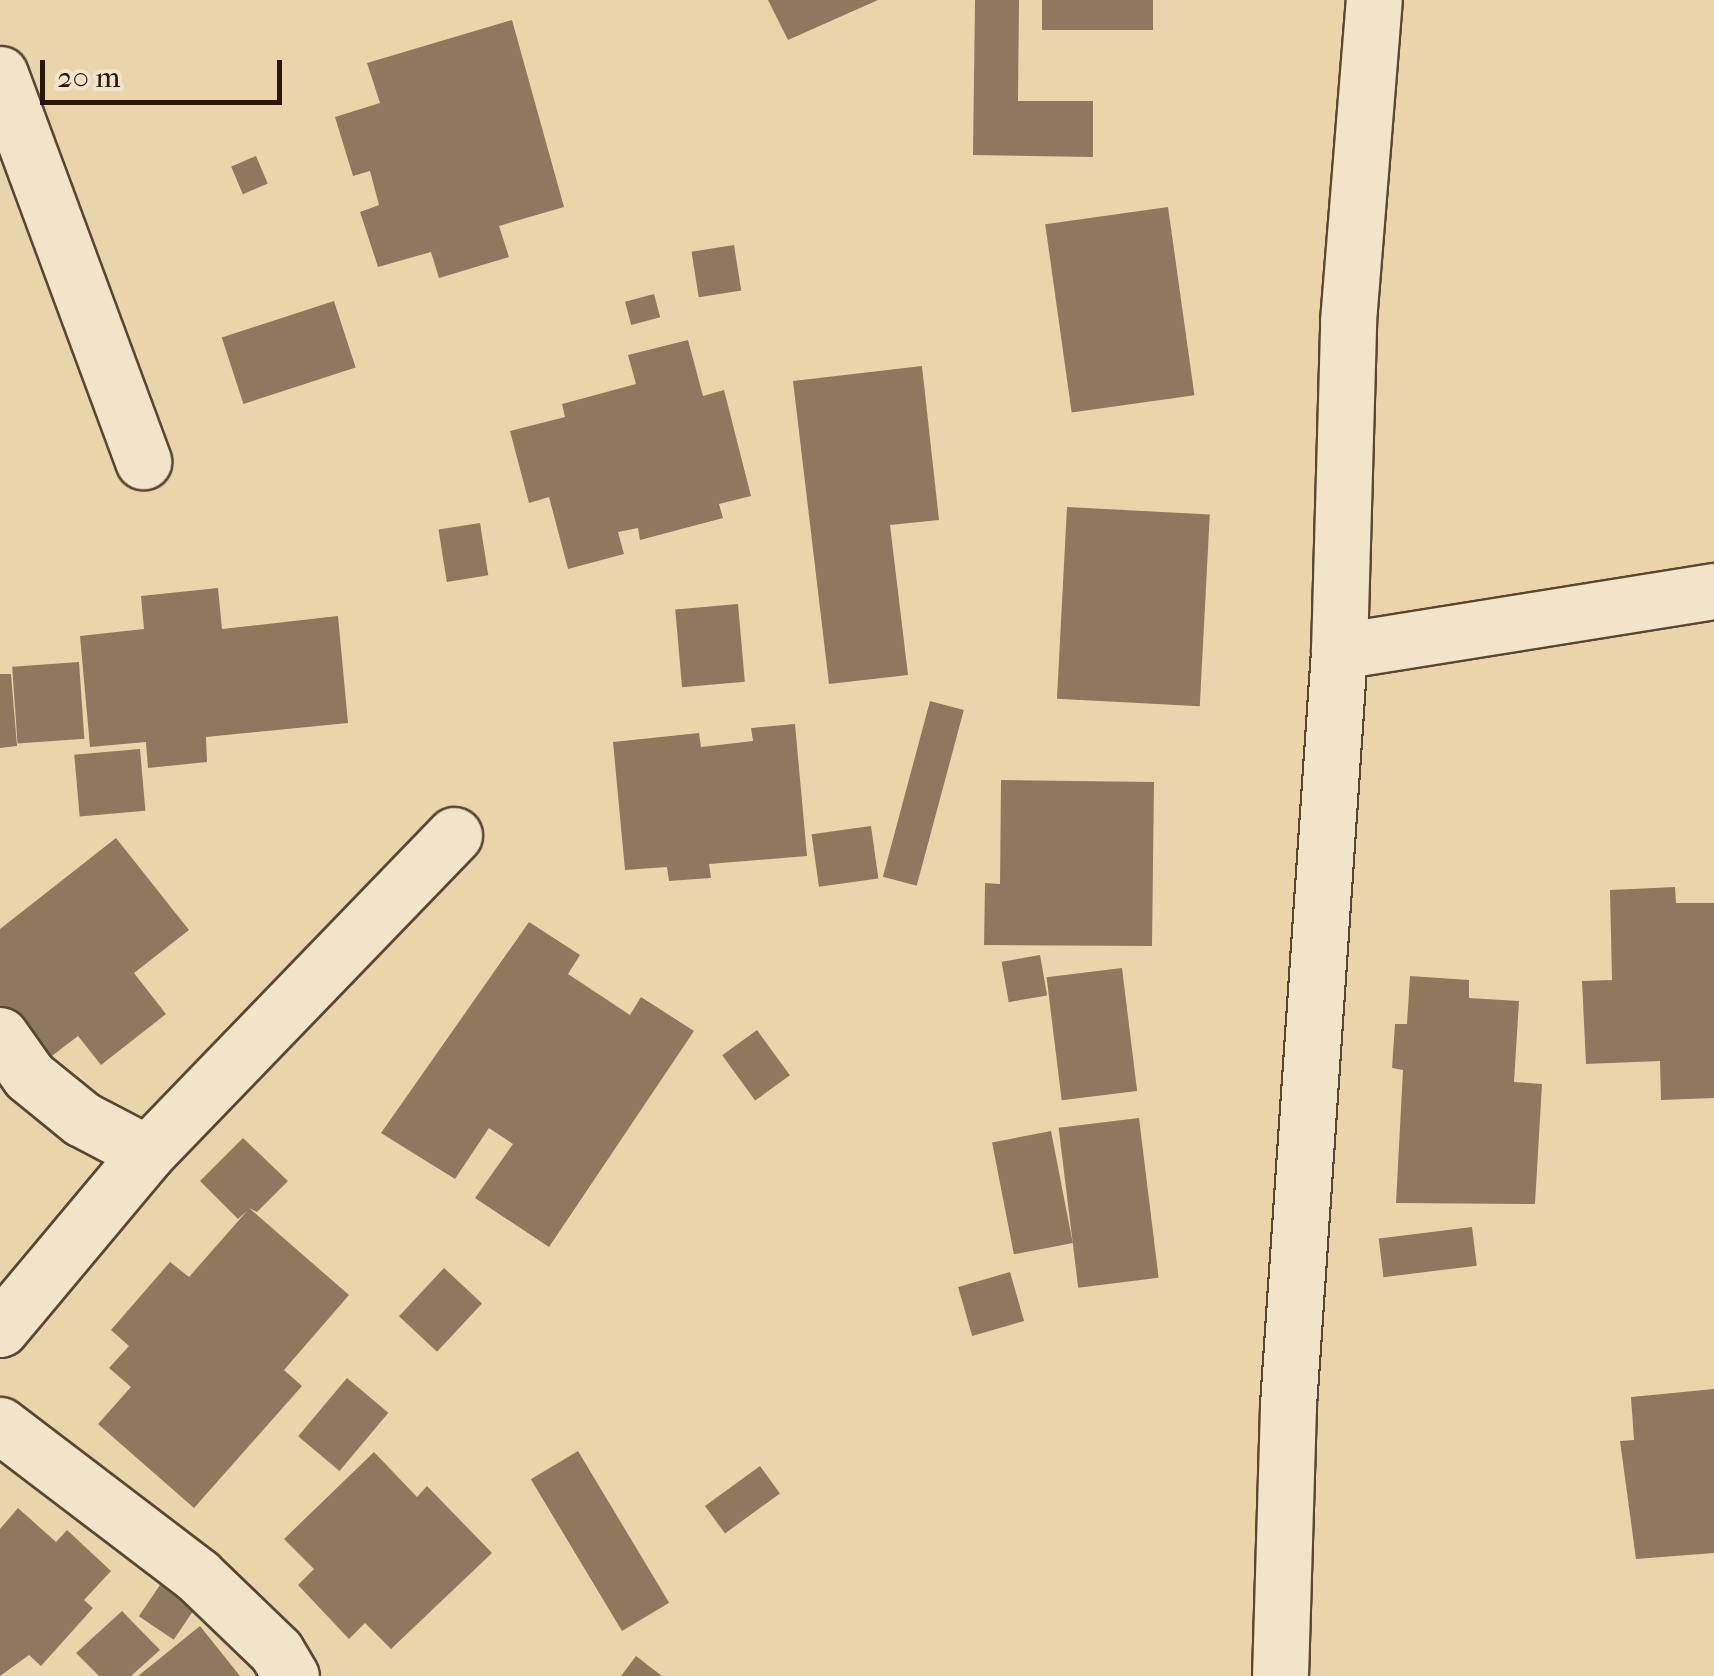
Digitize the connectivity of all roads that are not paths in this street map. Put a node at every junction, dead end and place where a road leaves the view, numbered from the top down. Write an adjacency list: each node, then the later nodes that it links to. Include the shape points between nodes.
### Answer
1 (1374, 0): 5 (street, via 1348,320)
2 (0, 74): 3 (street)
3 (143, 462)
4 (1714, 591): 5 (street)
5 (1339, 651): 12 (street, via 1288,1405)
6 (454, 835): 8 (street)
7 (0, 1035): 8 (street, via 56,1098)
8 (147, 1153): 9 (street)
9 (0, 1329)
10 (0, 1425): 11 (street, via 197,1575)
11 (291, 1676)
12 (1280, 1676)

